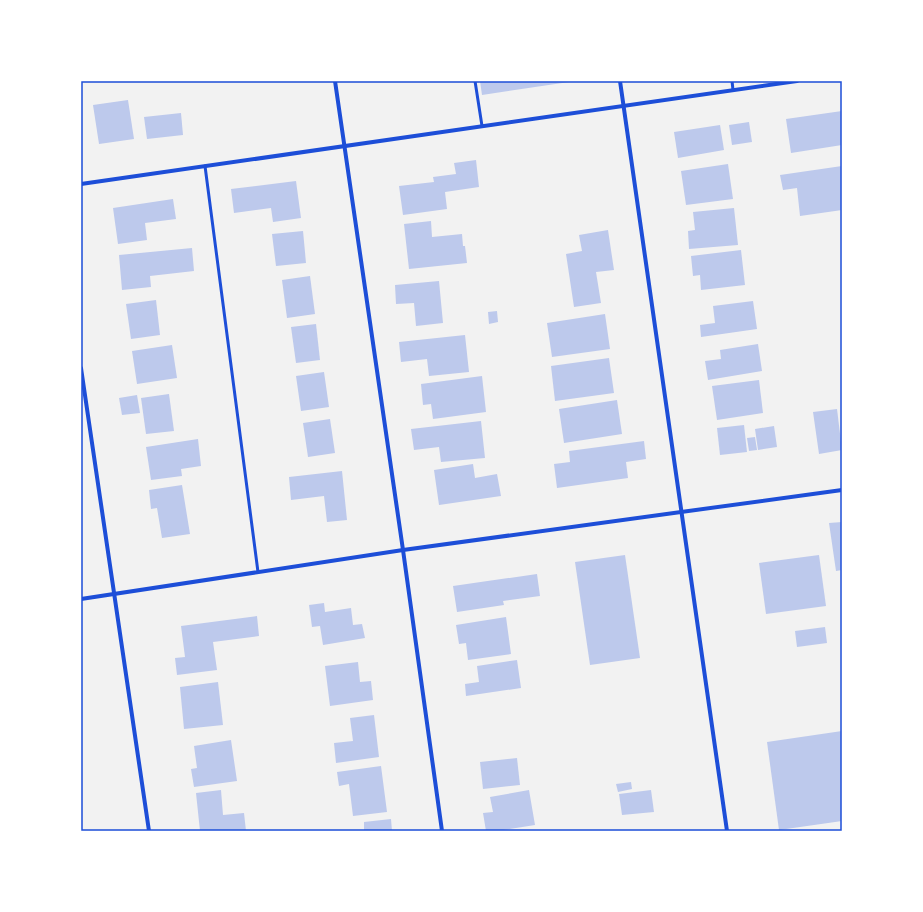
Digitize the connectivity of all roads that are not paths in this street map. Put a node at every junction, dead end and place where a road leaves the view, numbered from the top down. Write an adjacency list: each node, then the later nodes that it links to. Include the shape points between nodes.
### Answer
1 (335, 81): 9 (street)
2 (475, 81): 8 (lane)
3 (620, 81): 7 (street)
4 (732, 81): 6 (lane)
5 (797, 81): 6 (street)
6 (733, 90): 7 (street)
7 (623, 106): 8 (street); 14 (street)
8 (482, 126): 9 (street)
9 (344, 146): 10 (street); 15 (street)
10 (205, 166): 11 (street); 16 (lane)
11 (81, 184)
12 (81, 368): 17 (street)
13 (842, 490): 14 (street)
14 (681, 511): 15 (street); 21 (street)
15 (403, 550): 16 (street); 20 (street)
16 (258, 572): 17 (street)
17 (114, 594): 18 (street); 19 (street)
18 (81, 598)
19 (149, 831)
20 (442, 831)
21 (726, 831)

